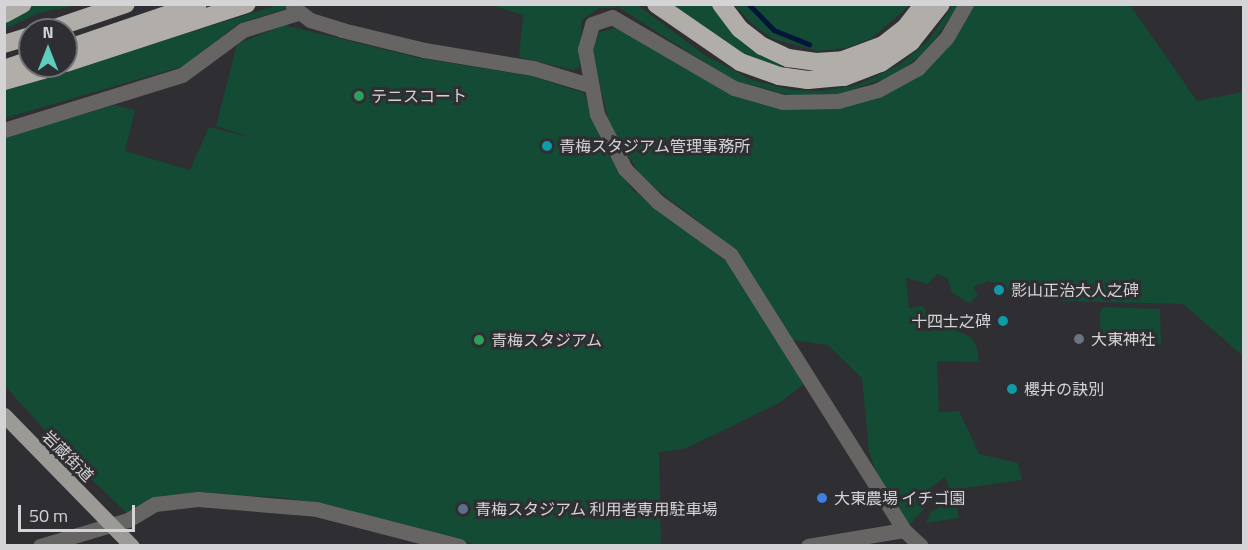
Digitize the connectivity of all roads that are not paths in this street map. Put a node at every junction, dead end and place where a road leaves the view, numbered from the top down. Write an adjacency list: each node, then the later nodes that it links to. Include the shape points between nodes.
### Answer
1 (23, 4): 10 (highway)
2 (126, 4): 11 (highway)
3 (198, 4): 12 (highway)
4 (247, 4): 13 (highway)
5 (656, 4): 8 (highway, via 740,62 778,76 808,81 850,75 881,63 911,42)
6 (721, 4): 7 (highway, via 740,29 762,46 788,58 816,62 850,58 883,45 905,28)
7 (924, 4)
8 (941, 4)
9 (966, 4): 14 (street, via 947,37 918,68 878,90 850,98 801,103 750,94 716,80 612,17 597,21 589,29 585,49)
10 (4, 14)
11 (78, 20)
12 (78, 45)
13 (78, 59)
14 (589, 85): 15 (street, via 533,68 424,50 342,30 295,10 243,30 173,78); 18 (street, via 606,137 625,169 658,202 722,247 737,263)
15 (4, 130)
16 (4, 415): 17 (main road, 岩蔵街道)
17 (111, 524): 19 (street); 20 (main road, 岩蔵街道); 21 (street, via 166,502 248,501 316,509)
18 (904, 530): 22 (street); 23 (street)
19 (40, 546)
20 (132, 546)
21 (459, 546)
22 (808, 546)
23 (921, 546)

